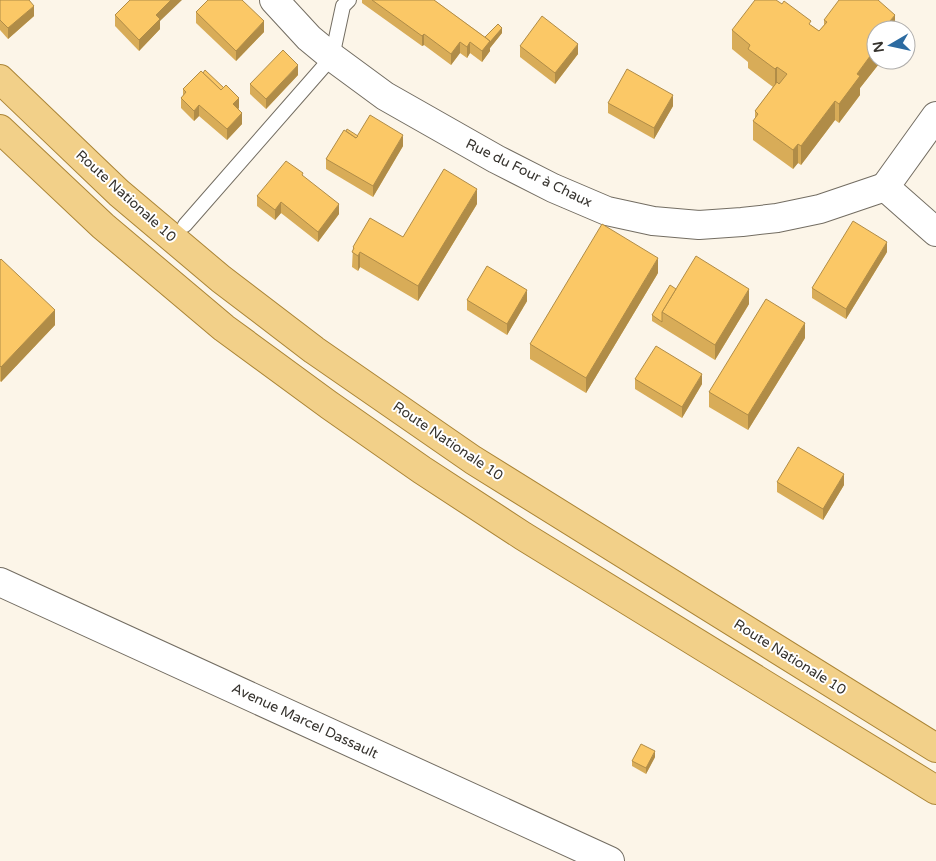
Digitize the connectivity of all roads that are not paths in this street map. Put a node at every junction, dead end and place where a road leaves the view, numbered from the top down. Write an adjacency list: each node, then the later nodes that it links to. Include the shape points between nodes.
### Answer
1 (274, 0): 3 (street, Rue du Four à Chaux)
2 (349, 0): 3 (lane, via 343,6)
3 (332, 58): 7 (street, Rue du Four à Chaux, via 385,96 496,159 607,211 653,221 699,225 742,222 820,209); 8 (lane)
4 (0, 79): 11 (main road, Route Nationale 10, via 119,193 221,279 314,350 473,460)
5 (936, 116): 7 (street)
6 (0, 129): 12 (main road, via 103,226 224,328 329,405 523,536)
7 (885, 187): 9 (street)
8 (185, 225)
9 (936, 232)
10 (0, 582): 13 (street, Avenue Marcel Dassault)
11 (936, 748)
12 (936, 790)
13 (610, 861)

